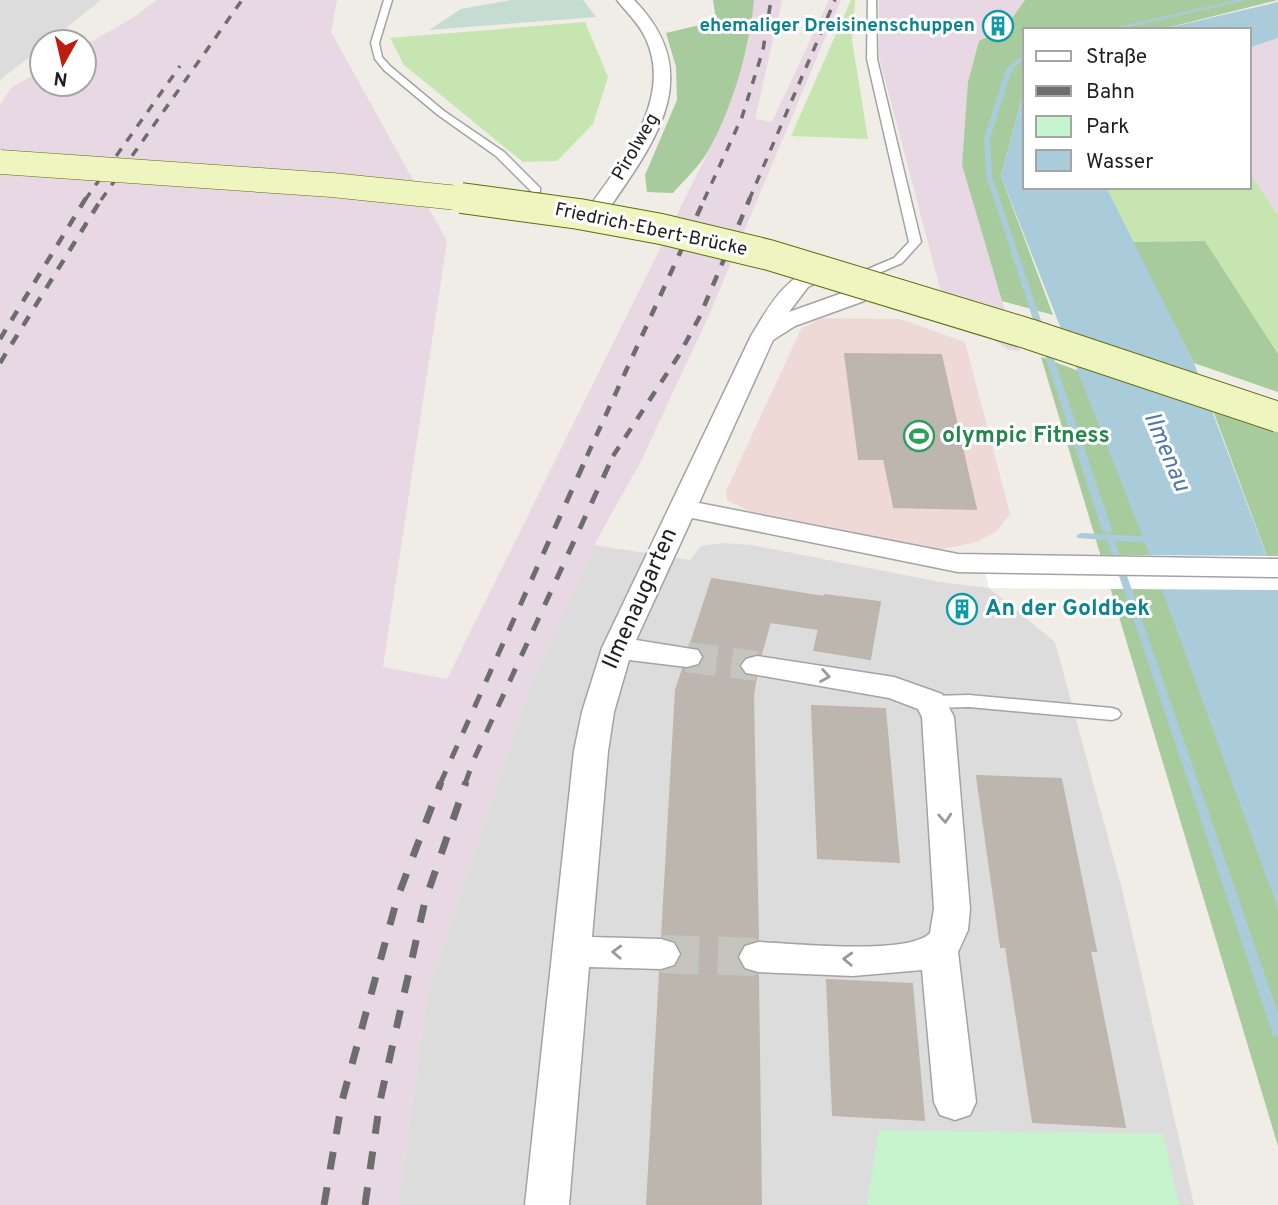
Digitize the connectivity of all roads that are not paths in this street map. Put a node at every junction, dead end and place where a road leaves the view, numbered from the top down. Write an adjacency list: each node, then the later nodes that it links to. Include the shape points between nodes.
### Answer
1 (388, 0): 5 (lane, via 375,43 378,57 441,113 500,154)
2 (625, 0): 6 (street, Pirolweg, via 657,43 664,89 656,118)
3 (872, 0): 7 (lane, via 872,59 915,242 909,254 895,263)
4 (0, 162): 6 (main road, Friedrich-Ebert-Brücke, bridge, via 384,188)
5 (536, 190)
6 (593, 216): 9 (main road, Friedrich-Ebert-Brücke, bridge, via 712,240 829,271)
7 (858, 278): 8 (street, via 862,287 856,296 788,321); 8 (street, via 828,271 810,274 800,281)
8 (763, 336): 10 (street)
9 (1278, 417)
10 (681, 508): 11 (street, Ilmenaugarten, via 944,561); 12 (street, Ilmenaugarten)
11 (1278, 568)
12 (617, 648): 13 (street); 18 (street, Ilmenaugarten, via 591,751)
13 (687, 657)
14 (757, 666): 15 (street, one-way to 15, via 894,688)
15 (931, 702): 16 (lane, via 969,701); 17 (street, one-way to 17, via 938,717 952,909 951,931)
16 (1112, 714)
17 (939, 948): 20 (street, one-way to 20, via 920,957 879,960); 21 (street)
18 (573, 951): 19 (street, one-way to 18); 22 (street, Ilmenaugarten)
19 (661, 954)
20 (758, 957)
21 (955, 1102)
22 (547, 1205)

